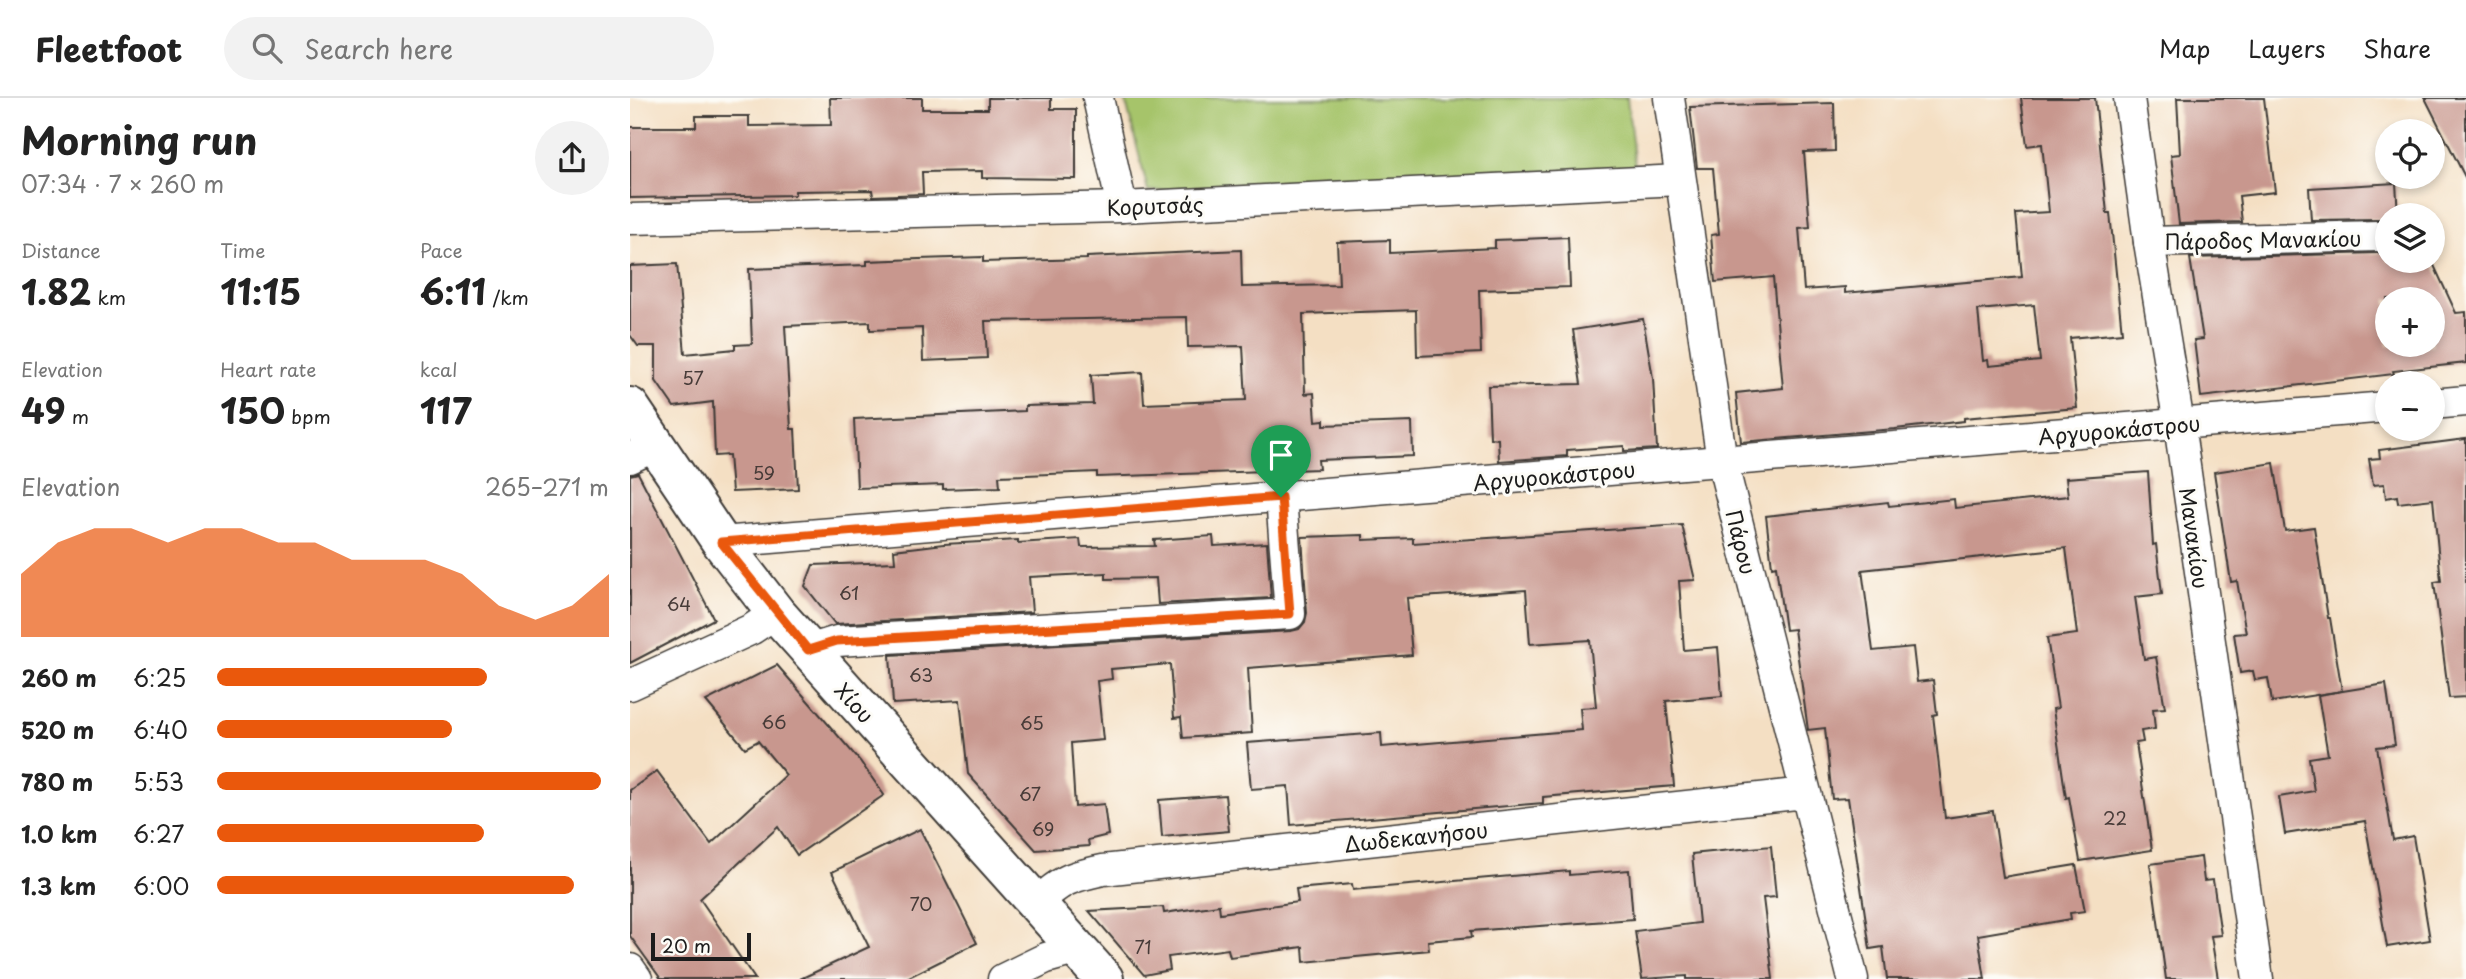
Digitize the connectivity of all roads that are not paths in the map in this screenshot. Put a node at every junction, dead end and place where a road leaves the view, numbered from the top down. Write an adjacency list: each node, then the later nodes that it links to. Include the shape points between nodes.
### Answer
1 (1098, 98): 5 (street)
2 (1669, 98): 4 (street, Πάρου)
3 (2129, 98): 8 (street, Μανακίου)
4 (1680, 180): 5 (street, Κορυτσάς); 15 (street, Πάρου)
5 (1122, 207): 6 (street, Κορυτσάς)
6 (630, 219)
7 (2375, 236): 8 (street, Πάροδος Μανακίου)
8 (2149, 242): 13 (street, Μανακίου)
9 (2466, 401): 10 (street)
10 (2445, 403)
11 (630, 407): 14 (street, Χίου)
12 (2375, 408): 13 (street, Αργυροκάστρου)
13 (2179, 424): 15 (street, Αργυροκάστρου); 29 (street, Μανακίου)
14 (642, 452): 17 (street, Χίου)
15 (1722, 461): 16 (street, Αργυροκάστρου); 21 (street, Πάρου)
16 (1281, 497): 17 (street, Αργυροκάστρου); 19 (street, via 1290,614 837,641)
17 (721, 542): 18 (street, Χίου)
18 (776, 613): 19 (street, Χίου); 20 (street, via 752,629)
19 (808, 650): 22 (street, Χίου)
20 (630, 685)
21 (1805, 793): 22 (street, Δωδεκανήσου, via 1103,870 1057,884); 28 (street, Πάρου)
22 (1037, 903): 23 (street, Χίου)
23 (1078, 949): 26 (street, via 1046,958); 27 (street, Χίου)
24 (630, 969): 25 (street)
25 (637, 979)
26 (1003, 979)
27 (1104, 979)
28 (1853, 979)
29 (2258, 979)

